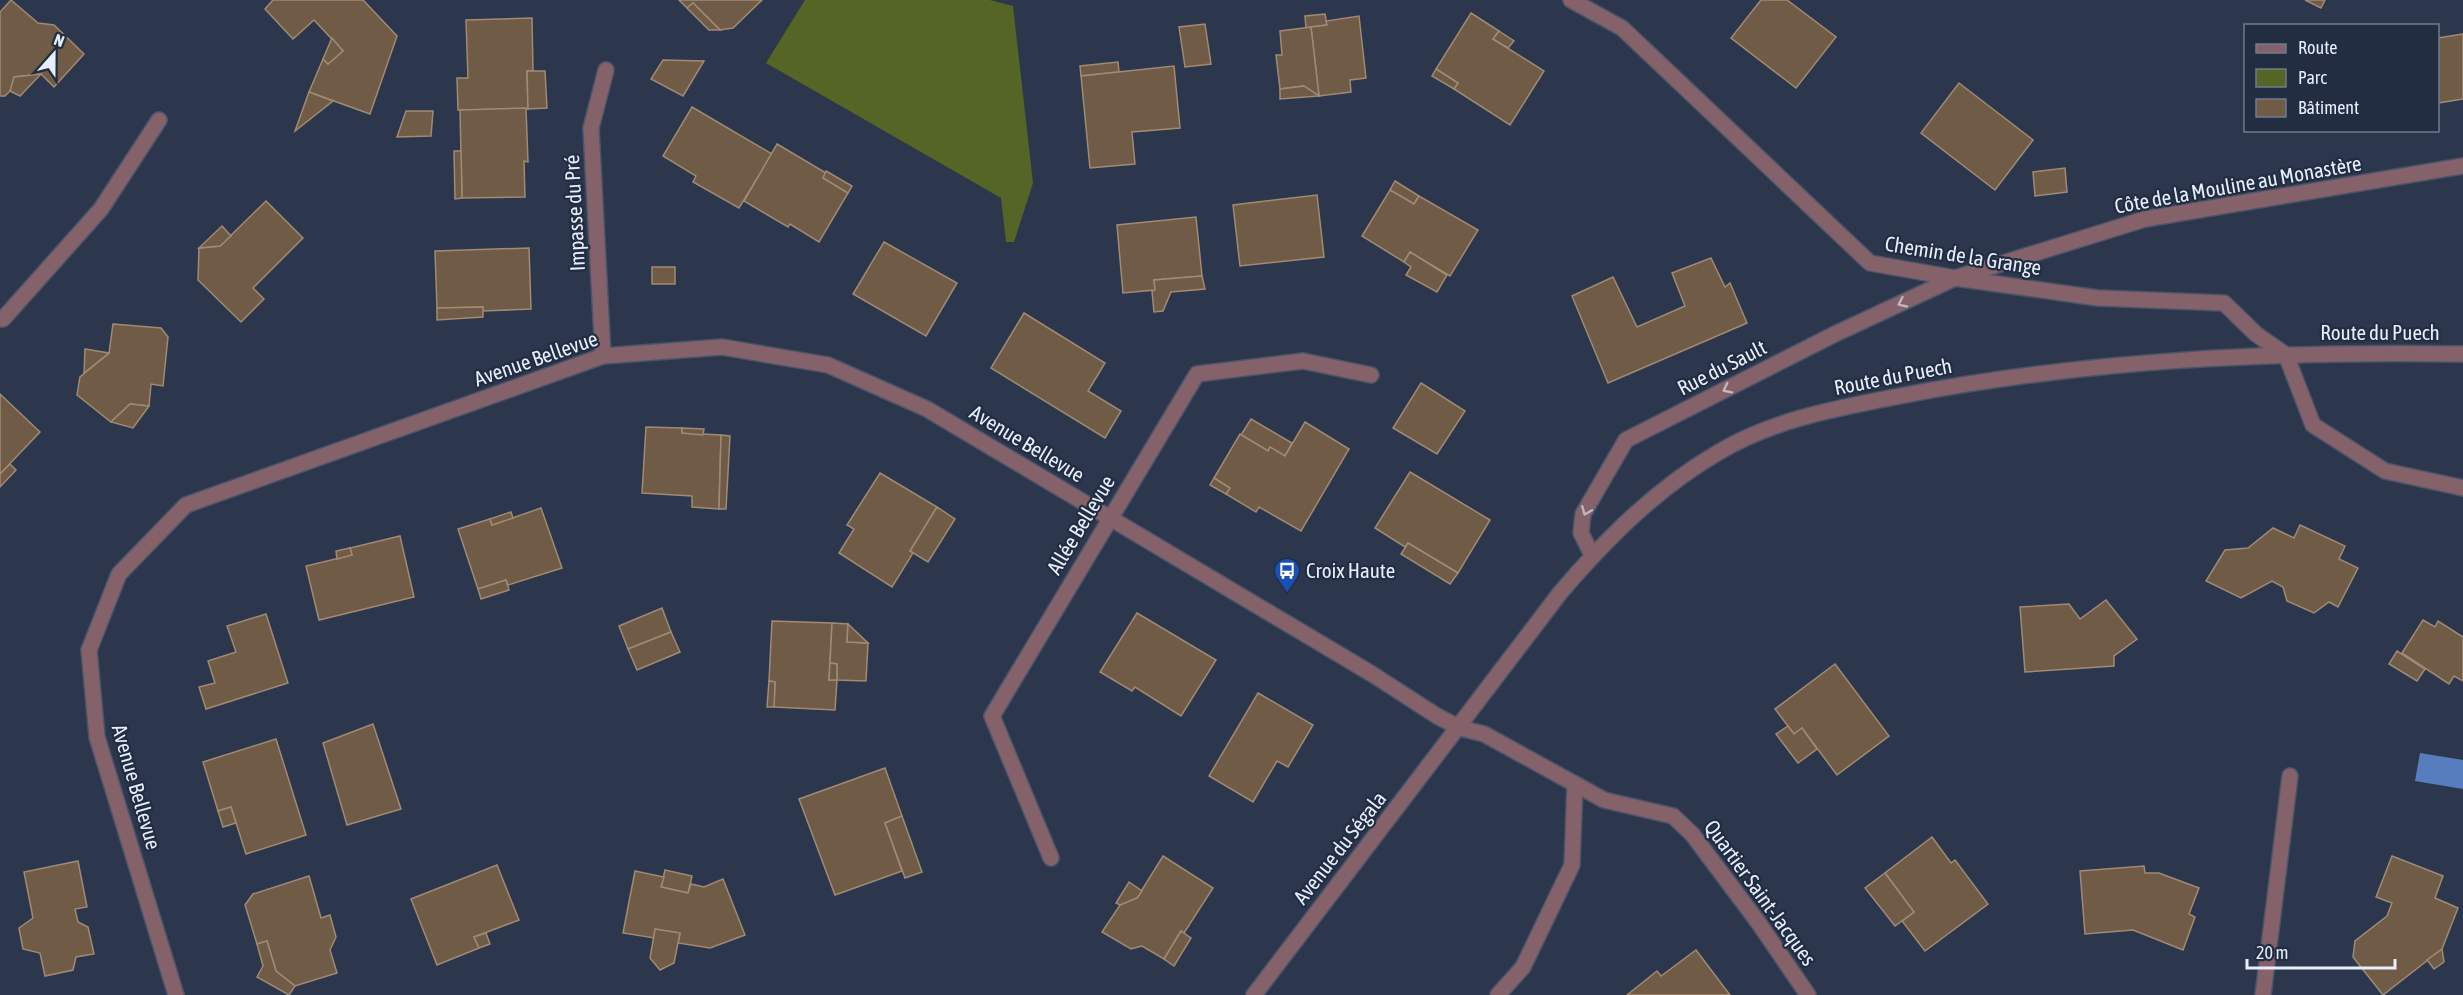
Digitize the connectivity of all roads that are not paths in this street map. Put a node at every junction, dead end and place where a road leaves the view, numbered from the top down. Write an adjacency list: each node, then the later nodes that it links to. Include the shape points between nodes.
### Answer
1 (1571, 0): 5 (street, Chemin de la Grange, via 1622,28 1870,263)
2 (606, 70): 8 (street, Impasse du Pré, via 591,128)
3 (159, 120): 6 (street, via 101,208)
4 (2463, 166): 5 (street, Côte de la Mouline au Monastère, via 2145,219)
5 (1955, 278): 9 (street, Chemin de la Grange, via 2098,298 2224,303); 13 (street, Rue du Sault, one-way to 13, via 1626,440 1583,514 1581,533)
6 (0, 319)
7 (2463, 354): 9 (street, Route du Puech)
8 (603, 356): 12 (street, Avenue Bellevue, via 722,346 828,365 927,410); 18 (street, Avenue Bellevue, via 186,505 119,574 90,650 97,737)
9 (2286, 356): 11 (street, via 2313,425 2385,471); 13 (street, Route du Puech, via 2111,366 1958,385 1834,409 1772,427 1720,451 1655,495)
10 (1371, 375): 12 (street, Allée Bellevue, via 1303,361 1197,375)
11 (2463, 488)
12 (1110, 518): 14 (street, Avenue Bellevue); 17 (street, Allée Bellevue, via 992,716)
13 (1592, 555): 14 (street, Route du Puech)
14 (1460, 728): 16 (street, Quartier Saint-Jacques, via 1484,734); 19 (street, Avenue du Ségala)
15 (2290, 776): 22 (street)
16 (1575, 784): 20 (street, via 1572,865 1523,967); 21 (street, Quartier Saint-Jacques, via 1604,800 1673,816 1692,834)
17 (1051, 858)
18 (176, 995)
19 (1254, 995)
20 (1498, 995)
21 (1808, 995)
22 (2263, 995)

